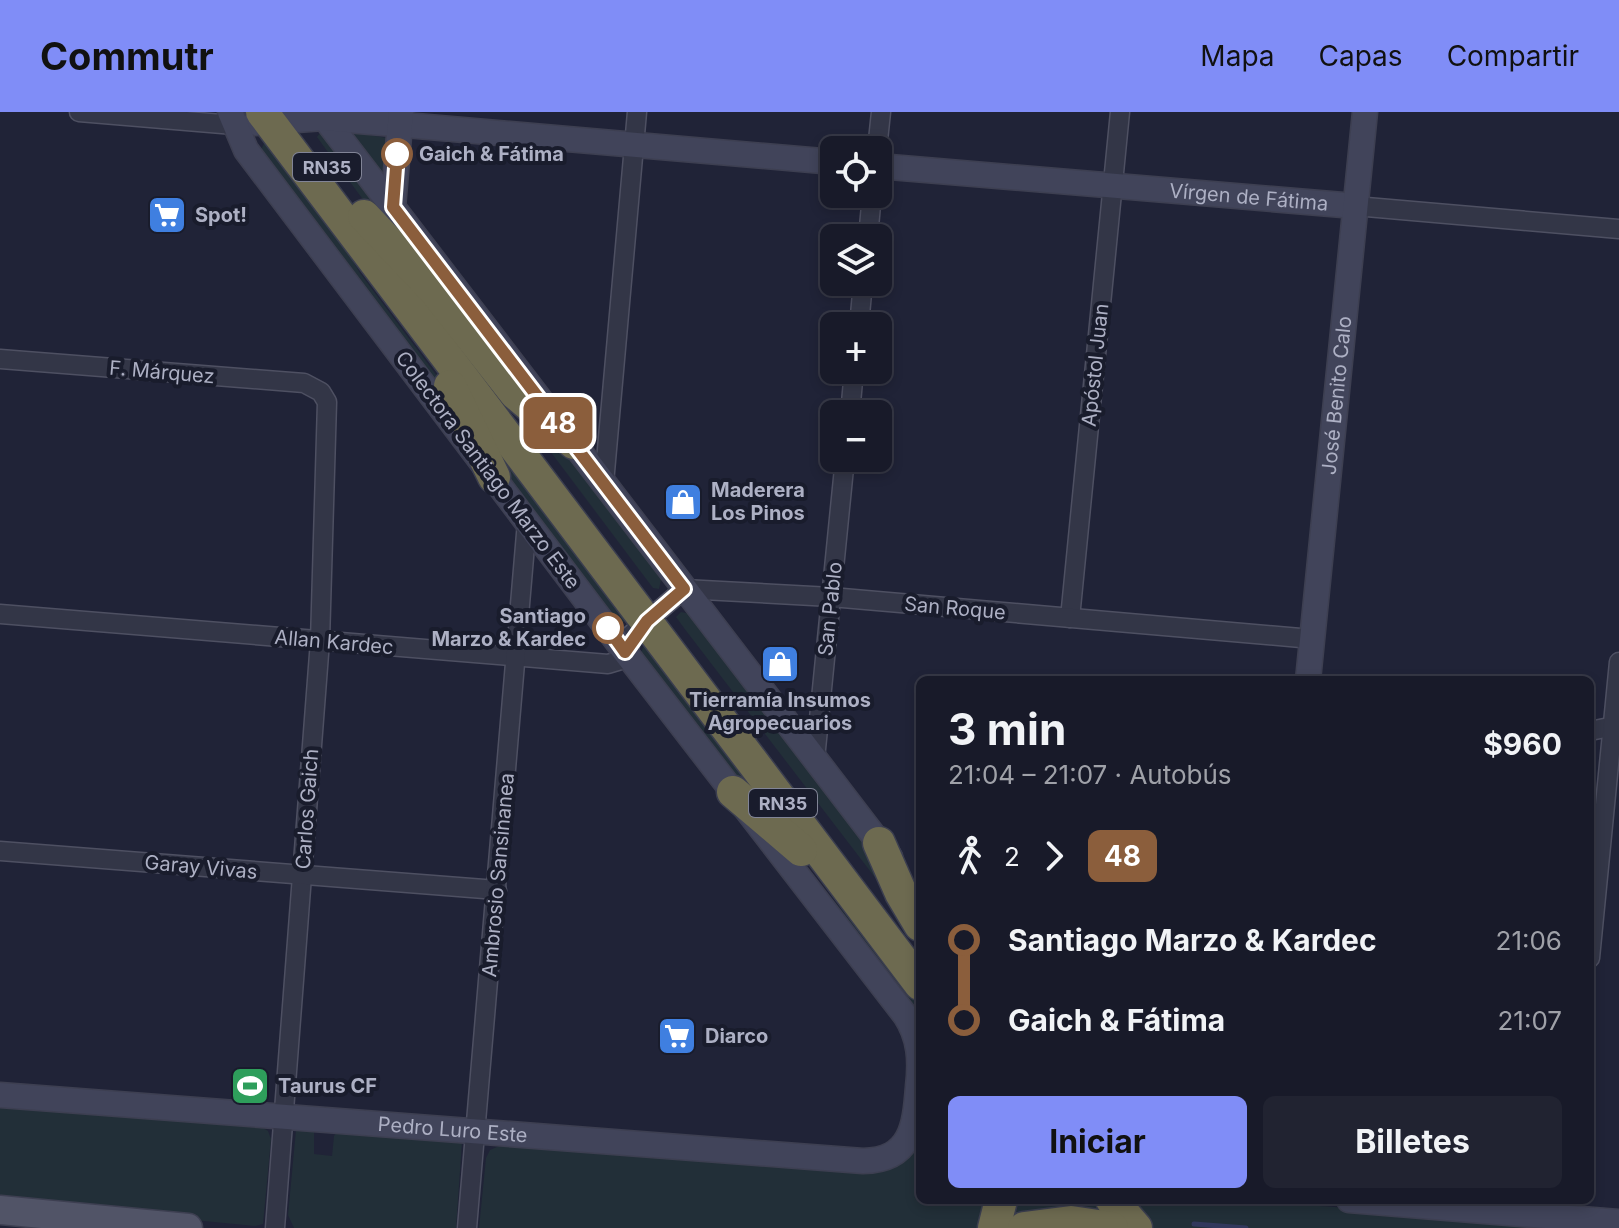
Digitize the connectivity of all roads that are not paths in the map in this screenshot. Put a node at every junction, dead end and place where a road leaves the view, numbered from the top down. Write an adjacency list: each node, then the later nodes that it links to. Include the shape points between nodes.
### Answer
1 (79, 112): 6 (street)
2 (637, 112): 9 (street)
3 (881, 112): 8 (street)
4 (1120, 112): 12 (street, Apóstol Juan)
5 (1365, 112): 14 (street, José Benito Calo)
6 (277, 116): 7 (street); 13 (highway, RN35); 15 (highway, RN35); 21 (street, Colectora Santiago Marzo Este, via 246,150)
7 (400, 118): 9 (street); 15 (street)
8 (878, 136)
9 (634, 145): 10 (street); 22 (street)
10 (820, 161)
11 (892, 167): 12 (street, Vírgen de Fátima)
12 (1113, 186): 14 (street, Vírgen de Fátima); 27 (street, Apóstol Juan)
13 (328, 199): 21 (highway, via 361,262 455,393); 25 (highway, RN35)
14 (1355, 206): 16 (street, Vírgen de Fátima); 28 (street, José Benito Calo)
15 (378, 212): 19 (highway, via 515,393); 25 (highway, RN35)
16 (1619, 229)
17 (0, 359): 18 (street, F. Márquez, via 304,383)
18 (321, 392): 29 (street, Carlos Gaich, via 328,415)
19 (574, 443): 22 (street)
20 (844, 472): 24 (street, San Pablo)
21 (494, 477): 23 (street, Colectora Santiago Marzo Este)
22 (604, 483): 25 (street)
23 (527, 522): 30 (street, Colectora Santiago Marzo Este); 31 (street, Ambrosio Sansinanea)
24 (831, 597): 25 (street, San Roque); 27 (street, San Roque); 36 (street, San Pablo)
25 (664, 606): 30 (street); 36 (street); 45 (highway, RN35); 46 (highway, RN35)
26 (0, 614): 29 (street, Allan Kardec)
27 (1070, 618): 28 (street, San Roque)
28 (1312, 639): 33 (street, José Benito Calo)
29 (320, 641): 31 (street, Allan Kardec); 40 (street, Carlos Gaich)
30 (622, 648): 31 (street, Allan Kardec, via 618,661 608,664); 37 (street, Colectora Santiago Marzo Este)
31 (516, 657): 41 (street, Ambrosio Sansinanea)
32 (1619, 662): 34 (street)
33 (1308, 676)
34 (1616, 726): 35 (street); 44 (street)
35 (1594, 730)
36 (815, 759): 38 (street)
37 (733, 792): 47 (highway, via 798,846); 48 (street, Colectora Santiago Marzo Este, via 914,1030)
38 (879, 843): 42 (street); 43 (highway)
39 (0, 851): 40 (street, Garay Vivas)
40 (302, 875): 41 (street, Garay Vivas); 50 (street, Carlos Gaich)
41 (497, 890): 52 (street, Ambrosio Sansinanea)
42 (916, 891)
43 (916, 918)
44 (1594, 922)
45 (916, 948)
46 (916, 978)
47 (916, 989)
48 (916, 1040)
49 (0, 1095): 50 (street, Pedro Luro Este)
50 (284, 1116): 52 (street, Pedro Luro Este); 61 (street, Carlos Gaich)
51 (916, 1117): 53 (street, Colectora Santiago Marzo Este)
52 (477, 1131): 53 (street, Pedro Luro Este, via 863,1161); 62 (street, Ambrosio Sansinanea)
53 (901, 1148)
54 (1000, 1204): 63 (highway)
55 (1115, 1204): 66 (highway)
56 (1407, 1204): 58 (street)
57 (0, 1210): 60 (main road)
58 (1565, 1215): 59 (street)
59 (1619, 1222)
60 (188, 1228)
61 (275, 1228)
62 (467, 1228)
63 (994, 1228)
64 (1024, 1228): 65 (highway, via 1071,1222)
65 (1112, 1228)
66 (1136, 1228)

